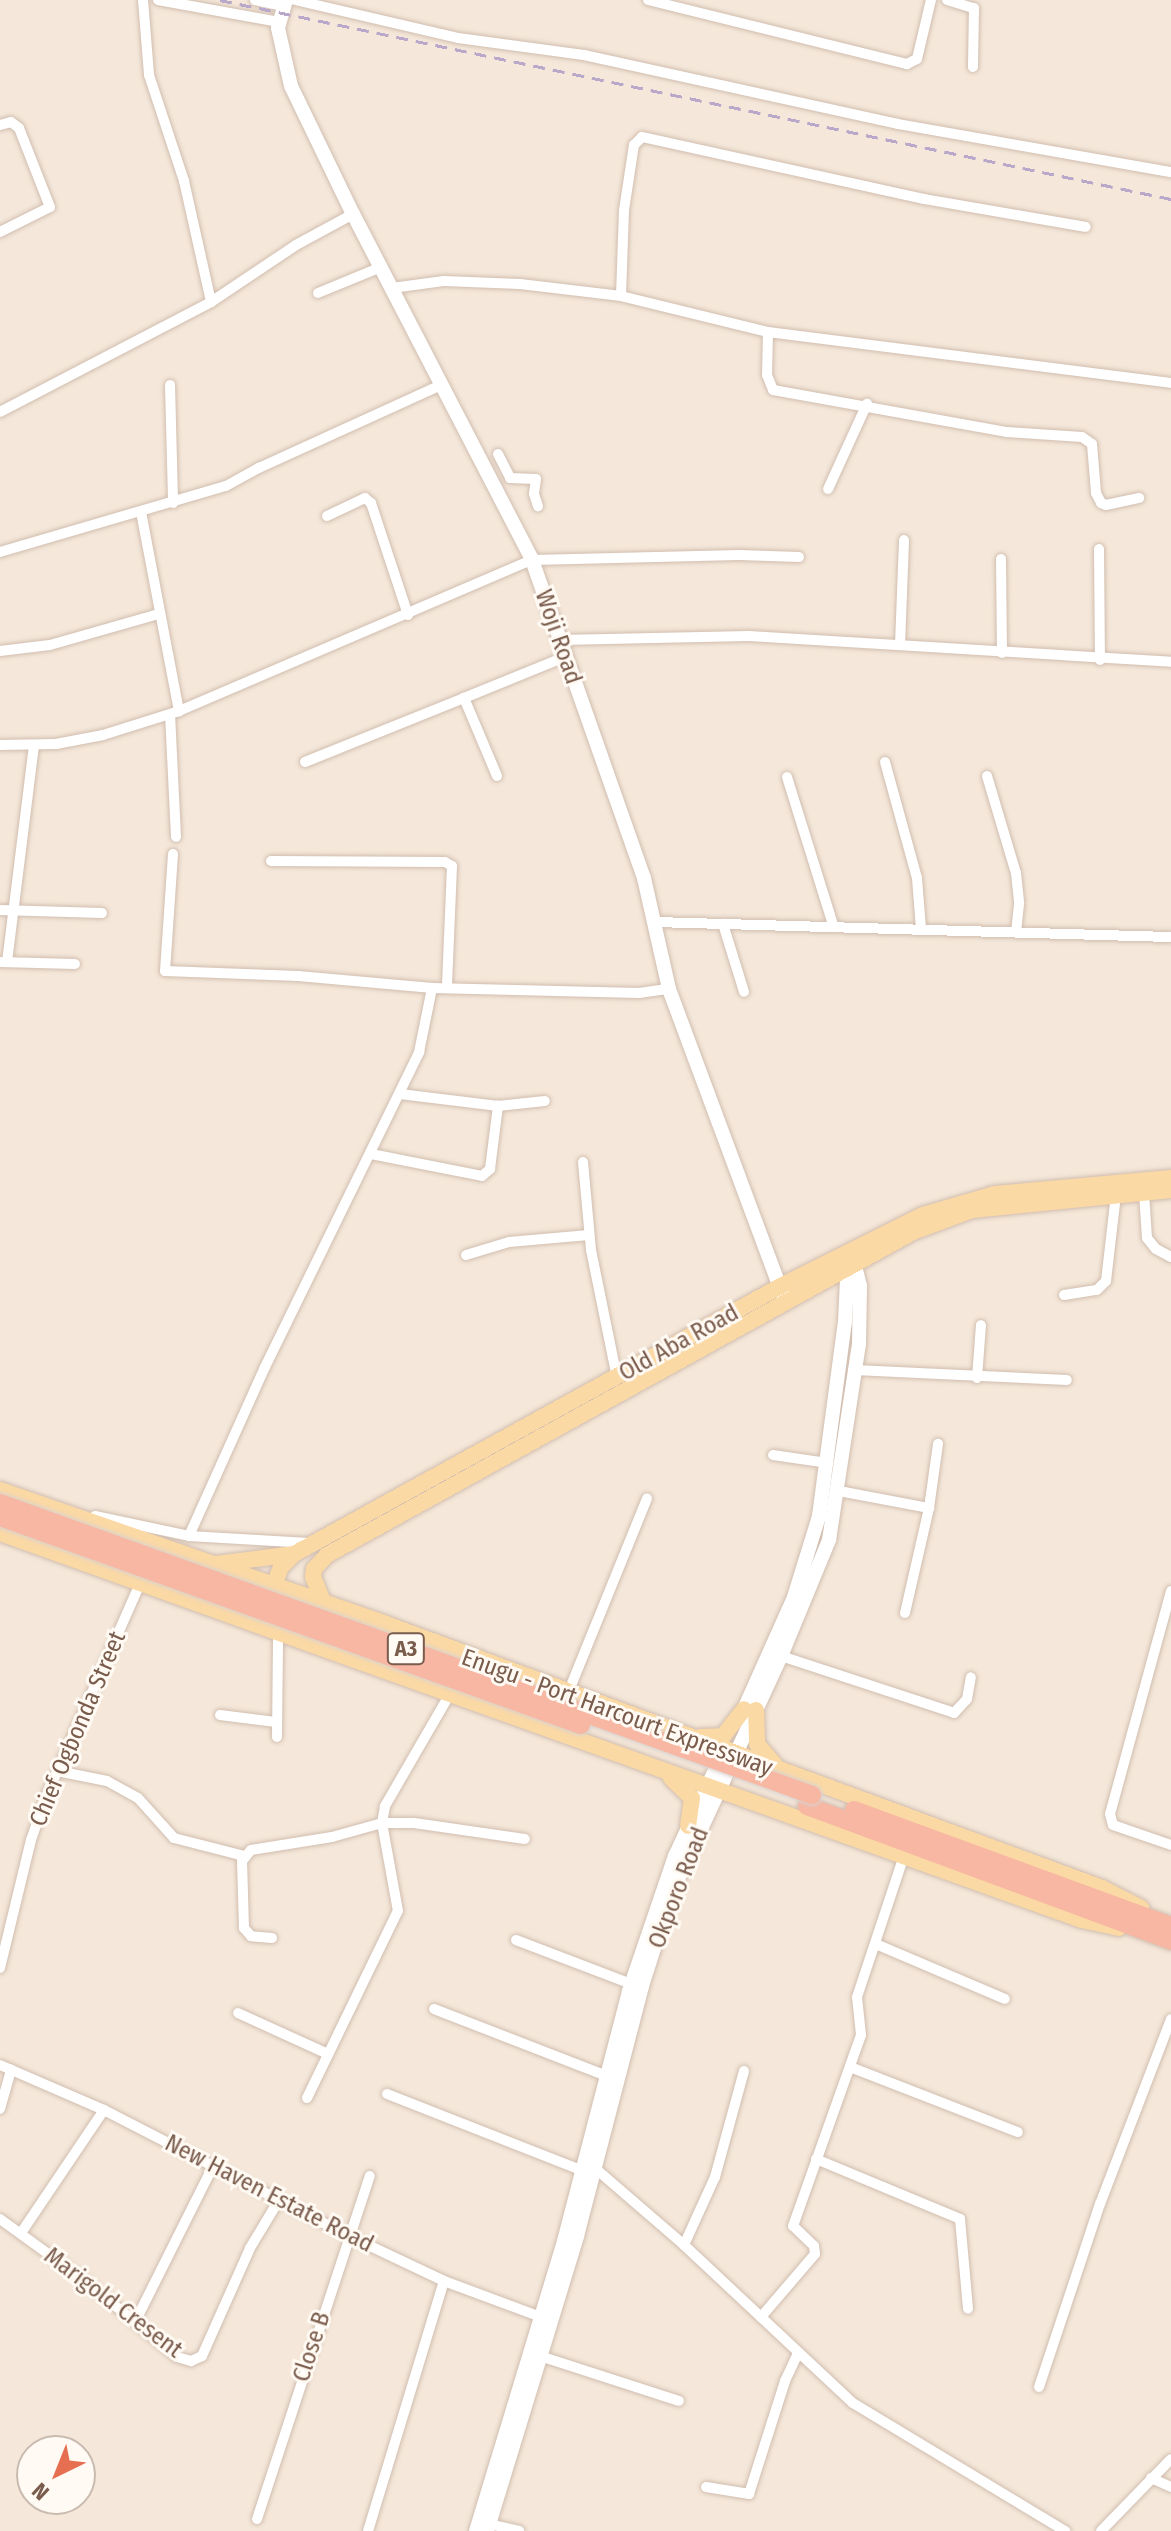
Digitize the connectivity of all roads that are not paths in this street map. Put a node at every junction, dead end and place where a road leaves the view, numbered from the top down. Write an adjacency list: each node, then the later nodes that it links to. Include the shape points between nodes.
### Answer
1 (143, 0): 19 (street, via 149,75 184,181)
2 (158, 0): 8 (street)
3 (255, 0): 7 (street)
4 (648, 0): 5 (street, via 907,64 917,59)
5 (931, 0)
6 (947, 0): 9 (street, via 974,8)
7 (288, 2): 8 (main road, Woji Road); 11 (street, via 458,38 584,55 898,124)
8 (279, 22): 12 (main road, Woji Road, via 291,86)
9 (973, 67)
10 (0, 125): 14 (street, via 11,122 19,128 50,207)
11 (1171, 172)
12 (353, 214): 15 (main road, Woji Road); 19 (street)
13 (1086, 227): 18 (street, via 924,199 642,137 634,145 624,210)
14 (0, 232)
15 (381, 267): 16 (main road, Woji Road); 17 (street)
16 (392, 288): 18 (street, via 426,282 520,284); 22 (main road, Woji Road)
17 (318, 293)
18 (621, 296): 20 (street)
19 (211, 302): 25 (street)
20 (768, 332): 21 (street); 24 (street, via 767,375 773,390)
21 (1171, 383)
22 (443, 384): 29 (street, via 226,486); 38 (main road, Woji Road)
23 (170, 385): 29 (street)
24 (867, 404): 27 (street); 28 (street, via 1007,432 1082,437 1092,444 1101,503)
25 (0, 412)
26 (498, 454): 30 (street, via 510,478 536,479)
27 (828, 489)
28 (1139, 498)
29 (173, 503): 31 (street)
30 (538, 506)
31 (141, 512): 35 (street); 39 (street)
32 (327, 516): 40 (street, via 365,498 371,503)
33 (904, 540): 42 (street)
34 (1099, 549): 46 (street)
35 (0, 552)
36 (799, 557): 38 (street)
37 (1001, 559): 44 (street)
38 (532, 560): 40 (street); 41 (main road, Woji Road)
39 (159, 614): 43 (street, via 50,645); 49 (street)
40 (408, 615): 49 (street)
41 (559, 640): 42 (street, via 749,636); 45 (main road, Woji Road)
42 (900, 645): 44 (street)
43 (0, 651)
44 (1002, 653): 46 (street)
45 (565, 657): 48 (street); 62 (main road, Woji Road)
46 (1100, 660): 47 (street)
47 (1171, 662)
48 (464, 698): 52 (street); 54 (street)
49 (174, 712): 51 (street, via 103,735); 57 (street)
50 (0, 745): 51 (street)
51 (34, 746): 60 (street)
52 (305, 762)
53 (885, 762): 65 (street, via 917,878)
54 (497, 776)
55 (987, 776): 66 (street, via 1016,873)
56 (787, 777): 64 (street)
57 (176, 837)
58 (173, 854): 71 (street, via 165,971)
59 (271, 861): 70 (street, via 452,866)
60 (6, 910): 61 (street); 68 (street)
61 (102, 913)
62 (655, 922): 63 (street); 72 (main road, Woji Road)
63 (723, 924): 64 (street); 73 (street)
64 (833, 925): 65 (street)
65 (921, 929): 66 (street)
66 (1016, 931): 67 (street)
67 (1171, 937)
68 (4, 962): 69 (street)
69 (75, 964)
70 (447, 986): 71 (street); 72 (street, via 639,993)
71 (432, 988): 74 (street, via 423,1041)
72 (669, 989): 87 (main road, Woji Road)
73 (744, 992)
74 (400, 1094): 76 (street); 77 (street)
75 (545, 1101): 76 (street)
76 (498, 1106): 77 (street, via 490,1169 482,1176)
77 (371, 1154): 105 (street, via 265,1367)
78 (583, 1162): 83 (street)
79 (1171, 1178): 86 (main road, Old Aba Road, via 970,1199 923,1215)
80 (1171, 1190): 81 (main road, Old Aba Road)
81 (1144, 1193): 82 (main road, Old Aba Road); 85 (street, via 1147,1238)
82 (1116, 1195): 86 (main road, Old Aba Road, via 956,1214); 88 (street, via 1106,1281 1097,1290)
83 (589, 1235): 84 (street, via 509,1242); 91 (street)
84 (466, 1255)
85 (1171, 1257)
86 (848, 1260): 87 (main road, Old Aba Road); 90 (main road, Okporo Road, via 861,1297); 96 (main road, Okporo Road)
87 (782, 1294): 91 (main road, Old Aba Road); 112 (main road, Old Aba Road, via 327,1555 313,1577)
88 (1064, 1295)
89 (981, 1325): 92 (street)
90 (855, 1370): 92 (street); 98 (main road, Okporo Road)
91 (617, 1378): 106 (main road, Old Aba Road)
92 (977, 1378): 93 (street)
93 (1067, 1380)
94 (938, 1444): 101 (street)
95 (773, 1455): 96 (street)
96 (828, 1463): 121 (main road, Okporo Road, via 806,1564)
97 (0, 1490): 103 (main road)
98 (839, 1491): 101 (street); 116 (main road, Okporo Road, via 826,1551)
99 (647, 1498): 119 (street)
100 (0, 1503): 131 (highway, Enugu - Port Harcourt Expressway / A3, bridge)
101 (929, 1508): 113 (street)
102 (0, 1517): 131 (highway, Enugu - Port Harcourt Expressway / A3, bridge)
103 (75, 1517): 105 (street, via 80,1513); 108 (main road)
104 (0, 1533): 110 (main road)
105 (189, 1536): 106 (street)
106 (315, 1544): 107 (main road, Old Aba Road)
107 (294, 1554): 108 (main road); 109 (main road, Old Aba Road)
108 (212, 1565): 109 (main road)
109 (272, 1585): 112 (main road); 115 (main road, via 270,1615)
110 (139, 1586): 115 (main road); 128 (street, Chief Ogbonda Street)
111 (1171, 1591): 135 (street, via 1110,1814 1113,1825)
112 (324, 1604): 114 (main road)
113 (905, 1613)
114 (374, 1622): 117 (main road, via 399,1637 406,1648 404,1660); 119 (main road)
115 (278, 1634): 117 (main road); 123 (street)
116 (781, 1656): 118 (street, via 954,1713 967,1699); 121 (main road, Okporo Road)
117 (385, 1671): 120 (main road)
118 (971, 1677)
119 (568, 1693): 124 (main road)
120 (450, 1694): 127 (main road); 132 (street, via 390,1792)
121 (750, 1709): 124 (main road, via 717,1738); 126 (main road, Okporo Road); 129 (main road, via 757,1744)
122 (220, 1715): 123 (street)
123 (276, 1722): 125 (street)
124 (678, 1733): 126 (main road)
125 (277, 1737)
126 (730, 1752): 129 (main road); 130 (main road, Okporo Road)
127 (646, 1764): 130 (main road); 133 (main road, via 688,1790 693,1809)
128 (57, 1771): 136 (street, via 107,1781 138,1798 174,1838); 142 (street, Chief Ogbonda Street, via 31,1840)
129 (782, 1771): 138 (main road, via 1102,1888)
130 (713, 1788): 133 (main road, Okporo Road); 137 (main road); 160 (main road, Okporo Road, via 642,1986)
131 (810, 1801): 138 (highway, Enugu - Port Harcourt Expressway / A3)
132 (382, 1823): 134 (street); 136 (street, via 251,1850); 148 (street, via 399,1904)
133 (688, 1826): 143 (main road, Okporo Road)
134 (525, 1839)
135 (1171, 1845)
136 (244, 1856): 139 (street, via 244,1928 251,1936)
137 (904, 1856): 138 (main road, via 1082,1920); 141 (street)
138 (1169, 1932)
139 (272, 1938)
140 (516, 1940): 143 (street)
141 (876, 1944): 144 (street); 149 (street, via 857,1997 861,2035)
142 (0, 1968)
143 (631, 1984): 152 (main road, Okporo Road)
144 (1005, 1999)
145 (434, 2009): 152 (street)
146 (238, 2013): 148 (street)
147 (1171, 2019): 174 (street, via 1100,2204)
148 (328, 2054): 154 (street)
149 (850, 2067): 157 (street); 158 (street)
150 (5, 2068): 155 (street); 156 (street, New Haven Estate Road)
151 (744, 2071): 166 (street, via 715,2177)
152 (607, 2076): 160 (main road, Okporo Road)
153 (387, 2094): 160 (street)
154 (307, 2098)
155 (0, 2109)
156 (104, 2110): 159 (street, New Haven Estate Road); 164 (street)
157 (1018, 2132)
158 (816, 2159): 168 (street, via 960,2219); 170 (street, via 793,2226 814,2246 815,2254)
159 (214, 2164): 162 (street, New Haven Estate Road); 171 (street)
160 (590, 2170): 166 (street); 169 (main road, Okporo Road); 173 (main road, Okporo Road)
161 (370, 2176): 165 (street, Close B)
162 (279, 2200): 165 (street, New Haven Estate Road); 171 (street, Marigold Cresent, via 250,2248 202,2356 196,2361 177,2357)
163 (0, 2219): 164 (street, Marigold Cresent)
164 (21, 2233): 171 (street, Marigold Cresent)
165 (349, 2236): 167 (street, New Haven Estate Road); 180 (street, Close B)
166 (684, 2245): 170 (street)
167 (444, 2281): 169 (street, New Haven Estate Road); 182 (street)
168 (968, 2309)
169 (541, 2317): 181 (main road, Okporo Road)
170 (761, 2317): 172 (street)
171 (135, 2322)
172 (798, 2353): 178 (street, via 749,2494); 184 (street, via 876,2419)
173 (540, 2356): 175 (street); 181 (main road, Okporo Road)
174 (1039, 2387)
175 (679, 2401)
176 (1171, 2459): 177 (street)
177 (1151, 2478): 179 (street); 185 (street)
178 (706, 2487)
179 (1171, 2487)
180 (257, 2519)
181 (484, 2529): 183 (street)
182 (368, 2531)
183 (519, 2531)
184 (1065, 2531)
185 (1101, 2531)

